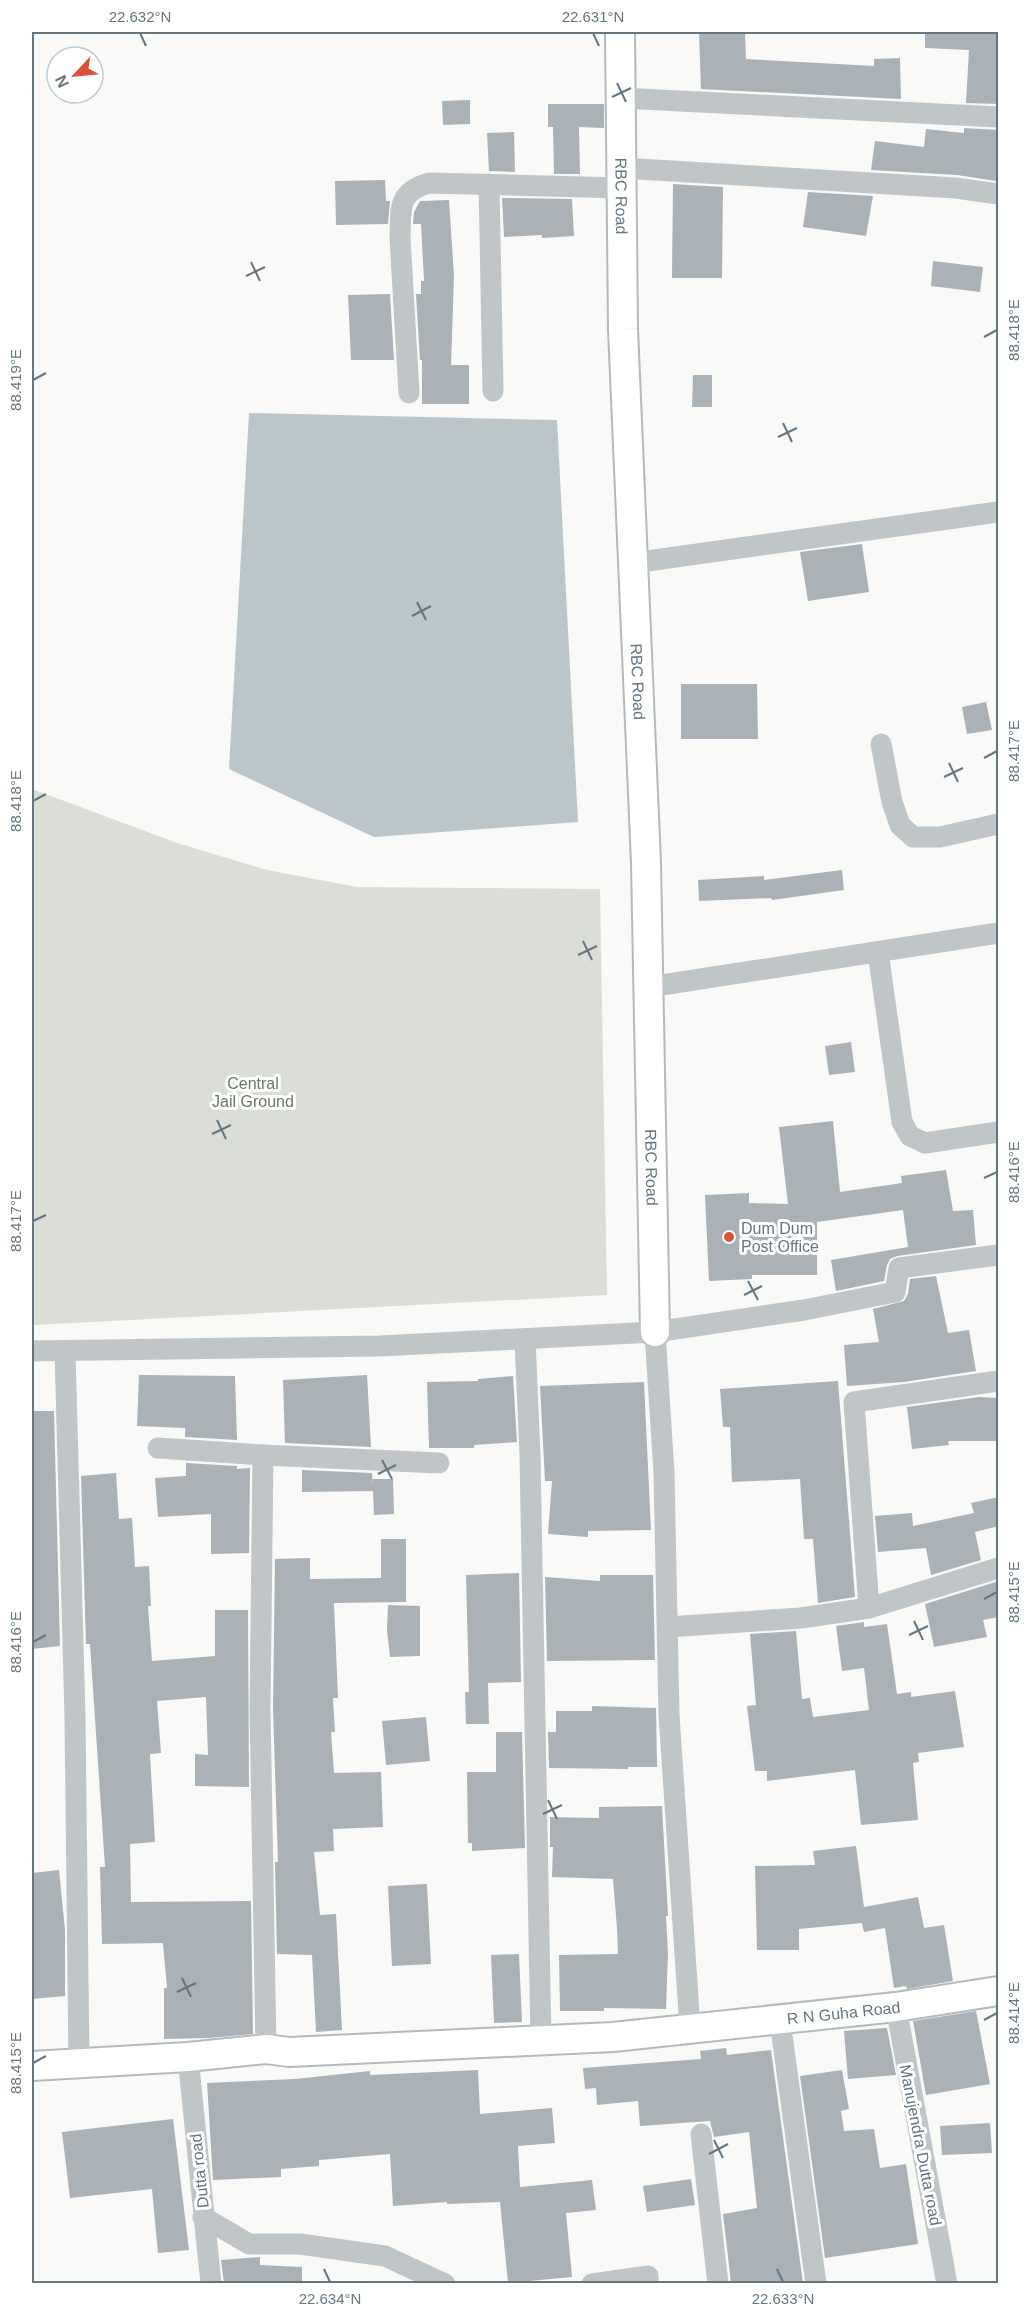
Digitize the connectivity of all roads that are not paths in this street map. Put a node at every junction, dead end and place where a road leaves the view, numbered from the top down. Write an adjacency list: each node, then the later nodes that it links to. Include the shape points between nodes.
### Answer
1 (620, 32): 2 (street, RBC Road)
2 (620, 98): 3 (street); 4 (street, RBC Road)
3 (999, 117)
4 (621, 178): 5 (street); 6 (street, via 956,188); 10 (street, RBC Road)
5 (489, 184): 7 (street); 8 (street, via 429,183 414,187 405,196 400,238)
6 (999, 194)
7 (493, 391)
8 (410, 393)
9 (999, 512): 10 (street)
10 (633, 562): 15 (street, RBC Road)
11 (881, 744): 12 (street, via 892,802 900,825 913,837 940,837)
12 (999, 824)
13 (999, 933): 14 (street)
14 (878, 952): 15 (street); 16 (street, via 902,1122 910,1136 925,1143)
15 (649, 987): 18 (street, RBC Road)
16 (999, 1132)
17 (999, 1255): 18 (street, via 899,1268 895,1292)
18 (655, 1332): 19 (street); 28 (street)
19 (525, 1339): 21 (street, via 380,1346); 33 (street)
20 (32, 1351): 21 (street)
21 (65, 1351): 36 (street)
22 (999, 1381): 27 (street, via 854,1402)
23 (158, 1448): 24 (street)
24 (263, 1455): 25 (street); 34 (street, via 260,1709)
25 (439, 1463)
26 (999, 1568): 27 (street)
27 (868, 1608): 28 (street, via 801,1618)
28 (668, 1627): 32 (street, via 669,1715)
29 (999, 1991): 30 (street, R N Guha Road)
30 (896, 2007): 31 (street, R N Guha Road); 46 (street, Manujendra Dutta road)
31 (780, 2020): 32 (street, R N Guha Road); 45 (street)
32 (690, 2028): 33 (street, R N Guha Road)
33 (541, 2042): 34 (street, R N Guha Road, via 289,2052)
34 (266, 2049): 35 (street, R N Guha Road)
35 (188, 2057): 36 (street, R N Guha Road); 39 (street, Dutta road)
36 (79, 2064): 37 (street, R N Guha Road)
37 (32, 2066)
38 (701, 2134): 44 (street)
39 (203, 2217): 40 (street, Dutta road); 41 (street, via 249,2244 300,2244 385,2256)
40 (211, 2283)
41 (445, 2283)
42 (592, 2283): 43 (street, via 648,2276)
43 (648, 2283)
44 (718, 2283)
45 (816, 2283)
46 (947, 2283)

